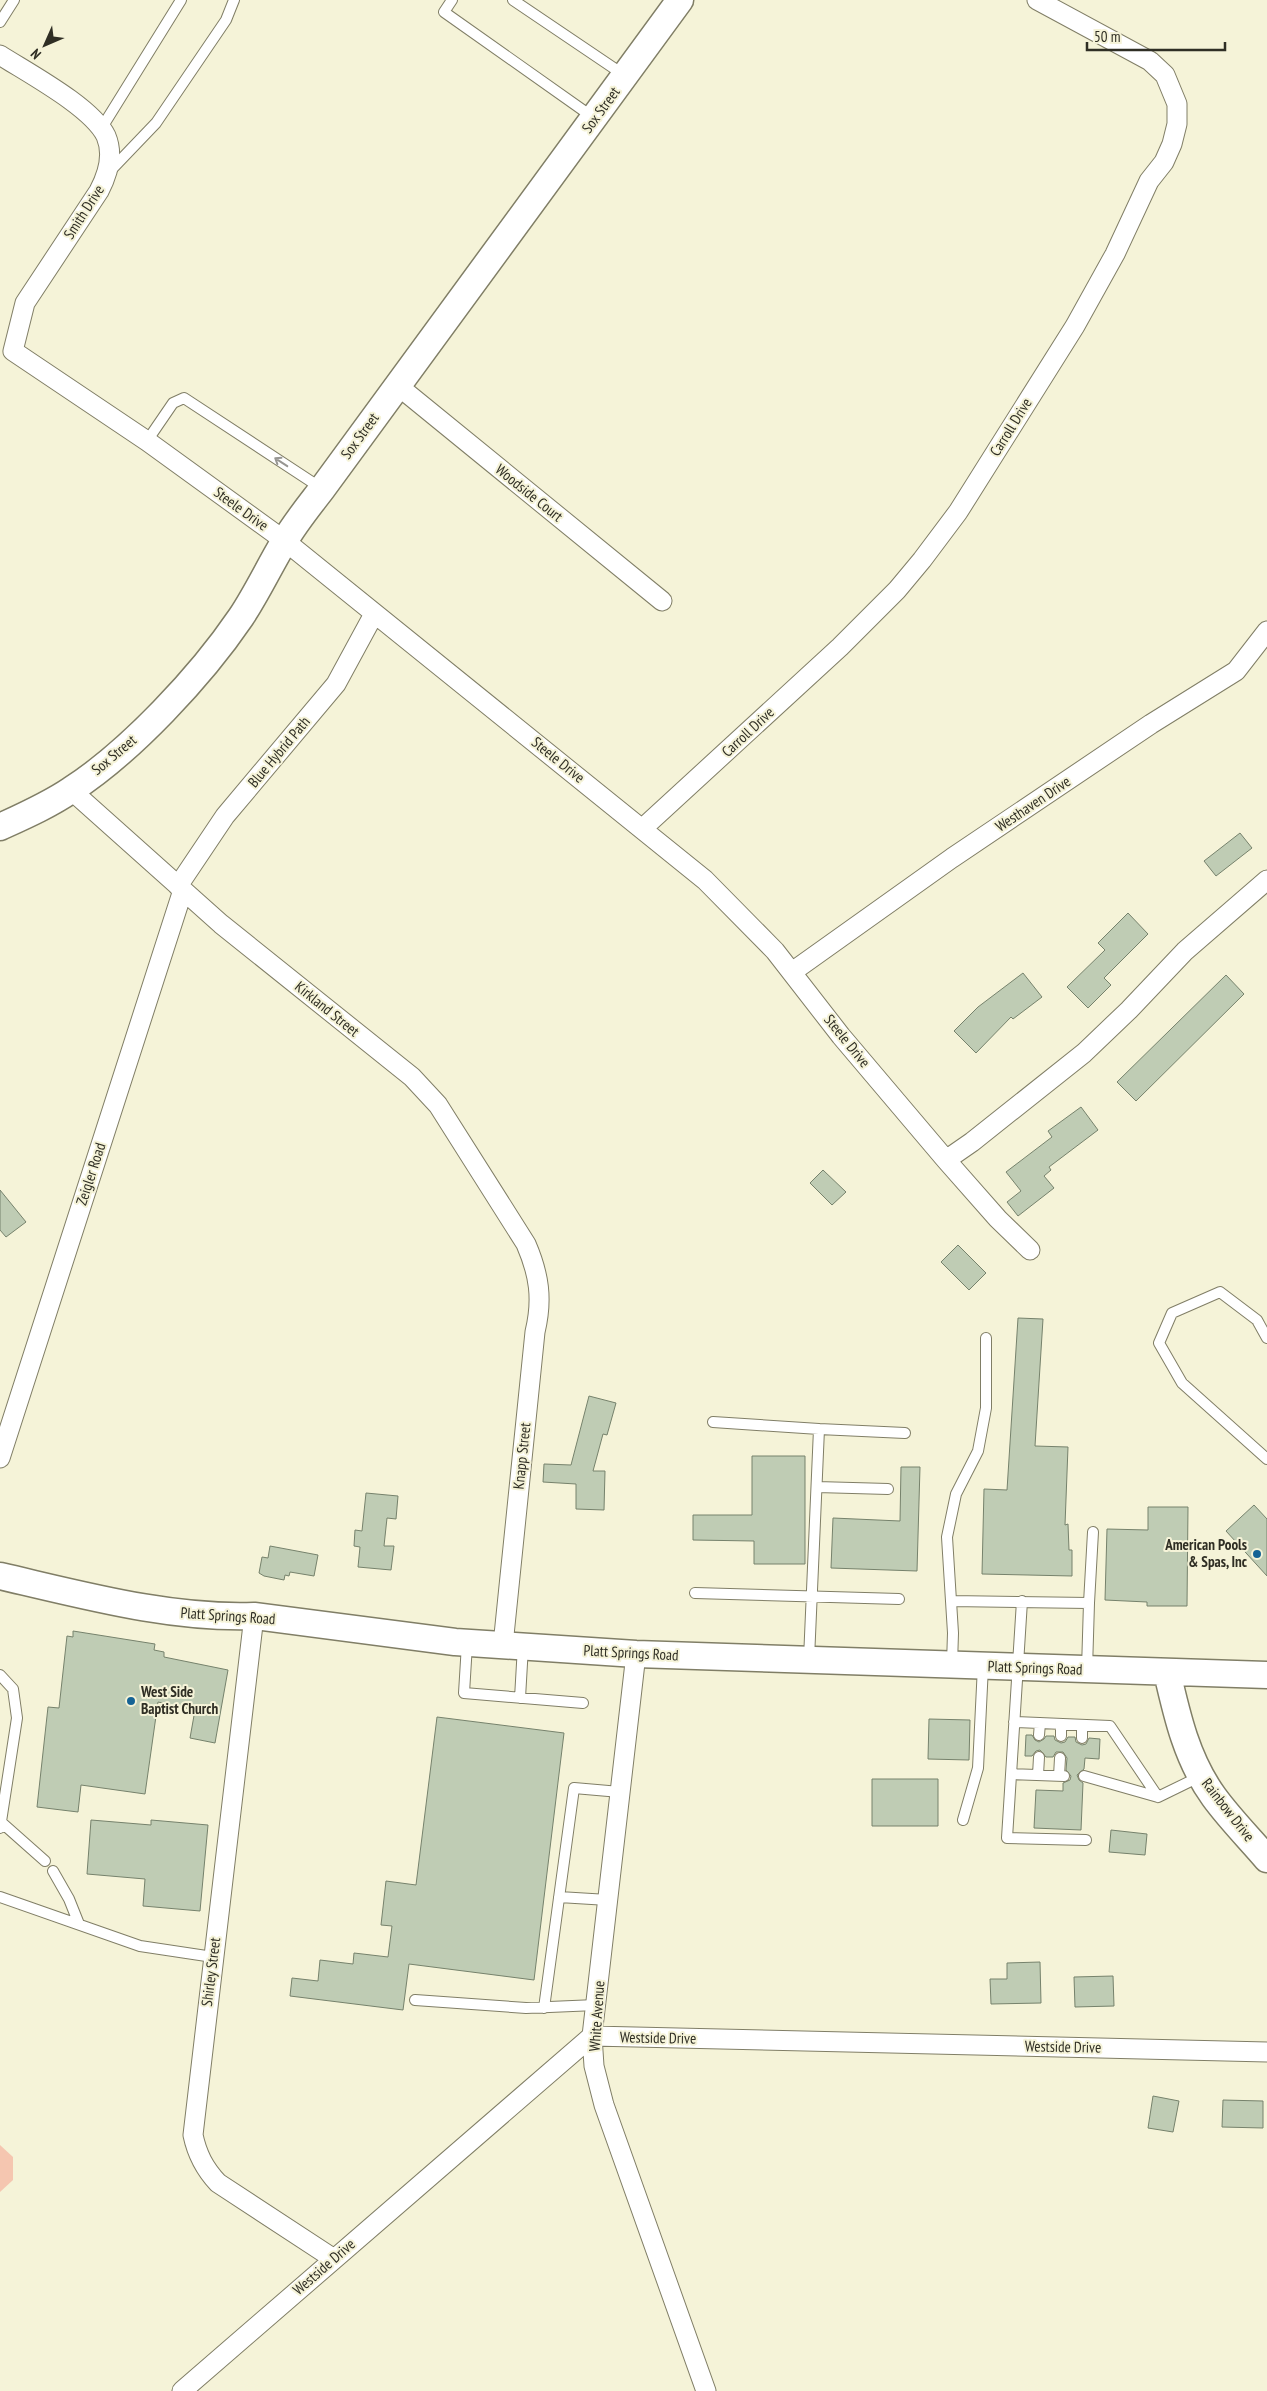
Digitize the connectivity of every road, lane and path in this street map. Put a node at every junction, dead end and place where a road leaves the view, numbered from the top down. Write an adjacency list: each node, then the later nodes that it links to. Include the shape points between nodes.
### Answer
1 (14, 0): 8 (lane)
2 (181, 0): 12 (lane)
3 (234, 0): 13 (lane, via 226,20 156,123)
4 (452, 0): 11 (lane, via 444,12)
5 (513, 0): 10 (lane)
6 (680, 0): 10 (street, Sox Street)
7 (1037, 0): 24 (street, Carroll Drive, via 1150,61 1164,75 1176,104 1177,124 1164,162 1150,181 1075,326 958,512 922,560 840,647)
8 (0, 22)
9 (0, 55): 12 (street, Smith Drive, via 82,108)
10 (626, 76): 11 (street, Sox Street)
11 (595, 118): 15 (street, Sox Street)
12 (101, 129): 13 (street, Smith Drive, via 106,136 110,156)
13 (108, 173): 14 (street, Smith Drive, via 25,304)
14 (13, 351): 16 (street, Steele Drive)
15 (397, 385): 17 (street, Sox Street); 19 (street, Woodside Court)
16 (147, 441): 17 (lane, one-way to 16, via 184,398 173,403); 18 (street, Steele Drive)
17 (322, 489): 18 (street, Sox Street)
18 (285, 540): 20 (street, Steele Drive); 22 (street, Sox Street, via 239,619 177,695 134,739)
19 (662, 601)
20 (374, 614): 24 (street, Steele Drive); 26 (street, Blue Hybrid Path, via 336,684 225,816)
21 (1267, 631): 27 (street, Westhaven Drive, via 1236,670 961,852)
22 (71, 790): 23 (street, Sox Street); 26 (street, Kirkland Street)
23 (0, 827)
24 (643, 828): 27 (street, Steele Drive, via 705,880)
25 (1267, 880): 28 (street, via 1185,951 1084,1053)
26 (180, 888): 30 (street, Kirkland Street, via 425,1090 504,1208); 36 (street, Zeigler Road)
27 (792, 972): 28 (street, Steele Drive, via 841,1036)
28 (946, 1160): 29 (street, Steele Drive)
29 (1030, 1250)
30 (536, 1267): 50 (street, Knapp Street, via 540,1312 535,1332)
31 (986, 1338): 45 (lane, via 986,1408 978,1451 956,1494 948,1537)
32 (1267, 1338): 37 (lane, via 1257,1320 1220,1292 1172,1313 1159,1343 1182,1383)
33 (714, 1422): 34 (lane)
34 (818, 1429): 35 (lane); 38 (lane)
35 (905, 1433)
36 (0, 1458)
37 (1267, 1459)
38 (816, 1487): 39 (lane); 43 (lane)
39 (888, 1489)
40 (1093, 1532): 47 (lane)
41 (0, 1576): 48 (street, Platt Springs Road, via 160,1610 221,1617)
42 (695, 1593): 43 (lane)
43 (812, 1597): 44 (lane); 52 (lane)
44 (899, 1599)
45 (952, 1601): 46 (lane); 53 (lane)
46 (1022, 1601): 47 (lane); 55 (lane)
47 (1089, 1603): 56 (lane)
48 (254, 1616): 49 (street, Platt Springs Road); 87 (street, Shirley Street)
49 (467, 1642): 50 (street, Platt Springs Road); 60 (lane, via 464,1692)
50 (513, 1646): 51 (street, Platt Springs Road); 60 (lane)
51 (636, 1654): 52 (street, Platt Springs Road); 75 (street, White Avenue)
52 (809, 1660): 53 (street, Platt Springs Road)
53 (952, 1666): 54 (street, Platt Springs Road)
54 (983, 1666): 55 (street, Platt Springs Road); 77 (lane, via 978,1768)
55 (1019, 1668): 56 (street, Platt Springs Road); 62 (lane)
56 (1087, 1670): 57 (street, Platt Springs Road)
57 (1167, 1672): 59 (street, Platt Springs Road); 74 (street, Rainbow Drive, via 1177,1716)
58 (0, 1675): 78 (lane, via 13,1689 17,1718)
59 (1267, 1676)
60 (520, 1698): 61 (lane)
61 (583, 1703)
62 (1014, 1722): 63 (lane); 71 (lane)
63 (1040, 1723): 64 (lane); 66 (lane)
64 (1061, 1724): 65 (lane); 67 (lane)
65 (1082, 1725): 68 (lane); 76 (lane, via 1110,1726)
66 (1040, 1735)
67 (1061, 1736)
68 (1082, 1738)
69 (1039, 1757): 72 (lane)
70 (1060, 1758): 72 (lane, via 1061,1776)
71 (1011, 1774): 72 (lane); 79 (lane, via 1007,1838)
72 (1038, 1775)
73 (1084, 1776): 76 (lane)
74 (1201, 1776): 76 (lane); 80 (street, Rainbow Drive, via 1214,1798)
75 (620, 1792): 84 (lane, via 574,1788); 85 (street, White Avenue)
76 (1158, 1797)
77 (963, 1820)
78 (0, 1825): 81 (lane)
79 (1086, 1840)
80 (1267, 1859)
81 (45, 1861)
82 (53, 1871): 86 (lane)
83 (0, 1897): 86 (lane)
84 (559, 1897): 85 (lane); 90 (lane)
85 (608, 1900): 89 (street, White Avenue)
86 (79, 1924): 87 (lane, via 140,1946)
87 (213, 1957): 93 (street, Shirley Street, via 194,2121 196,2152 206,2170 218,2182)
88 (415, 2000): 90 (lane)
89 (596, 2005): 90 (lane); 91 (street, White Avenue)
90 (544, 2008)
91 (592, 2036): 92 (street, Westside Drive); 93 (street, Westside Drive); 95 (street, White Avenue, via 594,2066 604,2105)
92 (1267, 2052)
93 (334, 2259): 94 (street, Westside Drive)
94 (182, 2391)
95 (706, 2391)

